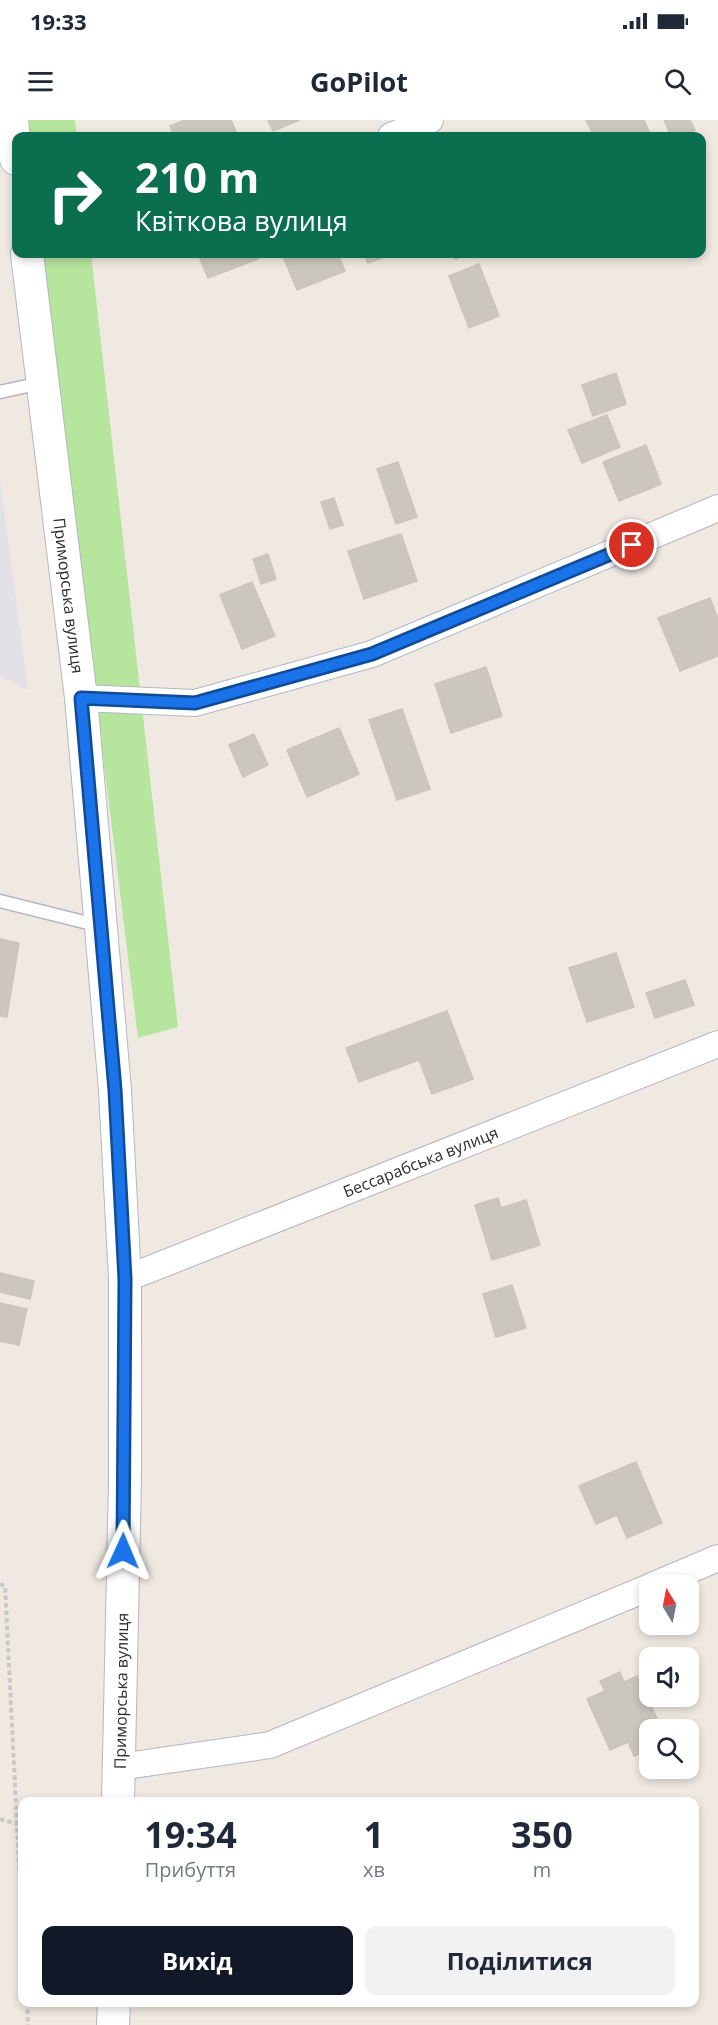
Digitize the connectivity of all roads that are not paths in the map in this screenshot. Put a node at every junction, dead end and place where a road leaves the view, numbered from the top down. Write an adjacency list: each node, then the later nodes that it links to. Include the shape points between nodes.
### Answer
1 (430, 120): 2 (street)
2 (401, 132)
3 (27, 258): 4 (street, Приморська вулиця)
4 (42, 383): 5 (lane); 7 (street, Приморська вулиця)
5 (0, 392)
6 (718, 508): 7 (street, via 372,654 195,703)
7 (81, 698): 9 (street, Приморська вулиця)
8 (0, 901): 9 (lane)
9 (101, 926): 11 (street, Приморська вулиця)
10 (718, 1044): 11 (street, Бессарабська вулиця)
11 (125, 1279): 15 (street, Приморська вулиця)
12 (718, 1558): 13 (street)
13 (677, 1575)
14 (639, 1591): 15 (street, via 270,1745)
15 (119, 1767): 16 (street, Приморська вулиця)
16 (118, 1797)
17 (114, 2007): 18 (street)
18 (113, 2025)

